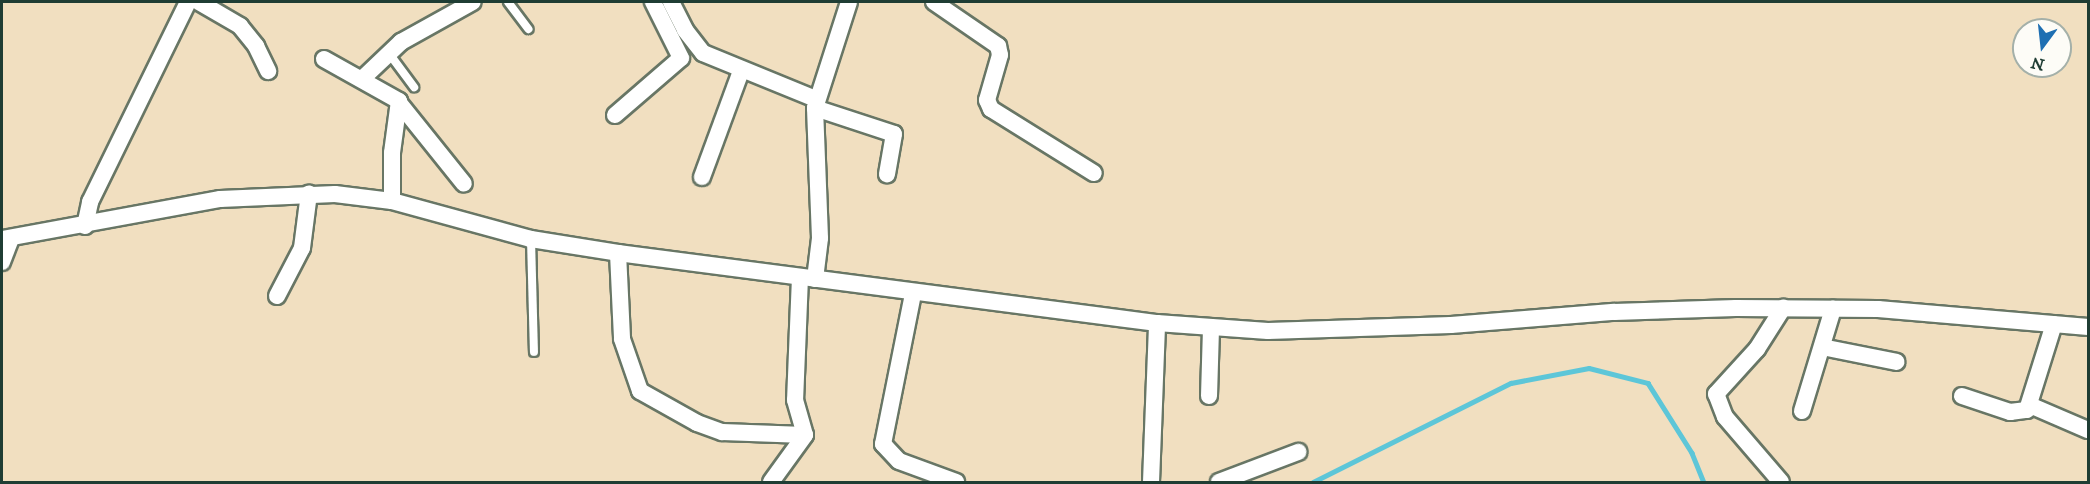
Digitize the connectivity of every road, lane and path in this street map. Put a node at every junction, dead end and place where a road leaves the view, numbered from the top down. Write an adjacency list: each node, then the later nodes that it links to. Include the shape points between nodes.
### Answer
1 (189, 2): 25 (street, via 90,202)
2 (199, 2): 12 (street, via 240,26 256,46)
3 (473, 2): 10 (street)
4 (508, 2): 9 (lane)
5 (653, 2): 18 (street, via 681,58)
6 (671, 2): 13 (street, via 697,47)
7 (849, 2): 16 (street)
8 (934, 2): 19 (street, via 998,46 1000,56 987,100 991,110)
9 (528, 29)
10 (388, 52): 14 (street); 15 (lane)
11 (324, 59): 14 (street)
12 (268, 71)
13 (741, 71): 16 (street); 21 (street)
14 (362, 79): 17 (street, via 394,94)
15 (414, 87)
16 (815, 103): 20 (street, via 894,134); 30 (street, via 820,238)
17 (400, 104): 22 (street); 24 (street, via 392,153)
18 (615, 114)
19 (1094, 173)
20 (887, 174)
21 (702, 177)
22 (464, 184)
23 (309, 193): 24 (street); 25 (street, via 220,199); 32 (street, via 302,248)
24 (393, 201): 27 (street)
25 (85, 226): 26 (street)
26 (6, 239): 29 (street)
27 (531, 239): 28 (street); 40 (lane)
28 (618, 253): 30 (street); 47 (street, via 622,339 640,391 697,423 722,432)
29 (2, 262)
30 (807, 278): 31 (street); 47 (street, via 795,400)
31 (913, 294): 35 (street); 50 (street, via 883,444 899,460)
32 (277, 296)
33 (1784, 308): 34 (street); 37 (street, via 1614,312 1268,331); 53 (street, via 1757,349 1716,394 1725,417)
34 (1833, 309): 36 (street); 39 (street)
35 (1157, 323): 37 (street); 51 (street)
36 (2054, 324): 38 (street); 44 (street)
37 (1211, 327): 42 (street)
38 (2088, 327)
39 (1822, 347): 41 (street); 45 (street)
40 (534, 352)
41 (1897, 362)
42 (1209, 396)
43 (1962, 396): 44 (street, via 2010,412 2024,413)
44 (2032, 406): 46 (street)
45 (1802, 411)
46 (2088, 430)
47 (805, 435): 49 (street)
48 (1298, 452): 52 (street)
49 (771, 483)
50 (956, 483)
51 (1151, 483)
52 (1219, 483)
53 (1781, 483)

